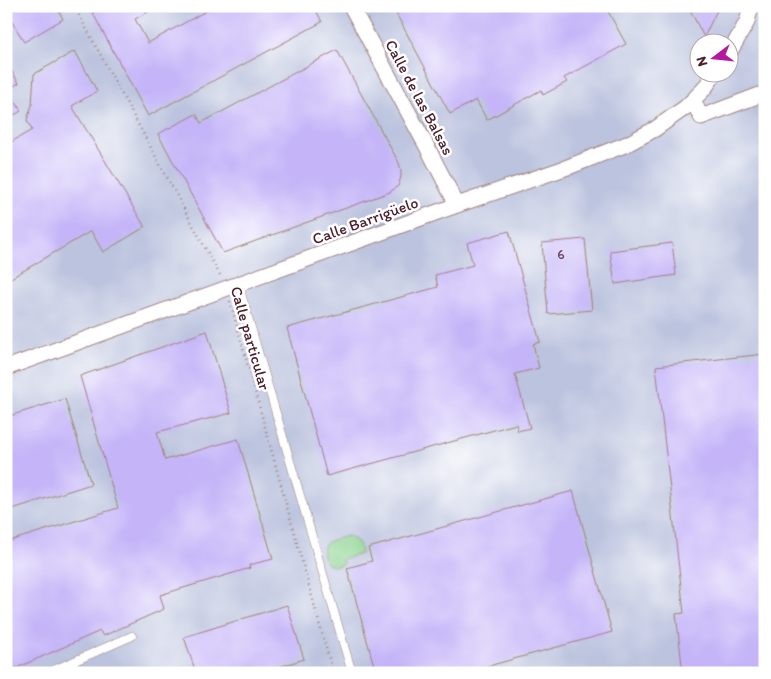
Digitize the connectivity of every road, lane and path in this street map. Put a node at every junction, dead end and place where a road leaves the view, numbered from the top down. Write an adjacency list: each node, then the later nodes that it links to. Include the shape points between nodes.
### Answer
1 (74, 6): 9 (path, Calle particular)
2 (352, 6): 8 (street, Calle de las Balsas)
3 (751, 6): 4 (street)
4 (738, 38)
5 (709, 82): 7 (street, Calle Barrigüelo)
6 (765, 93): 7 (street, via 701,116)
7 (693, 100): 8 (street, Calle Barrigüelo, via 656,129 627,144)
8 (457, 205): 9 (street, Calle Barrigüelo)
9 (232, 286): 10 (street, Calle Barrigüelo); 13 (path, Calle particular); 14 (lane)
10 (6, 368)
11 (132, 636): 12 (lane)
12 (47, 673)
13 (333, 673)
14 (352, 673)

